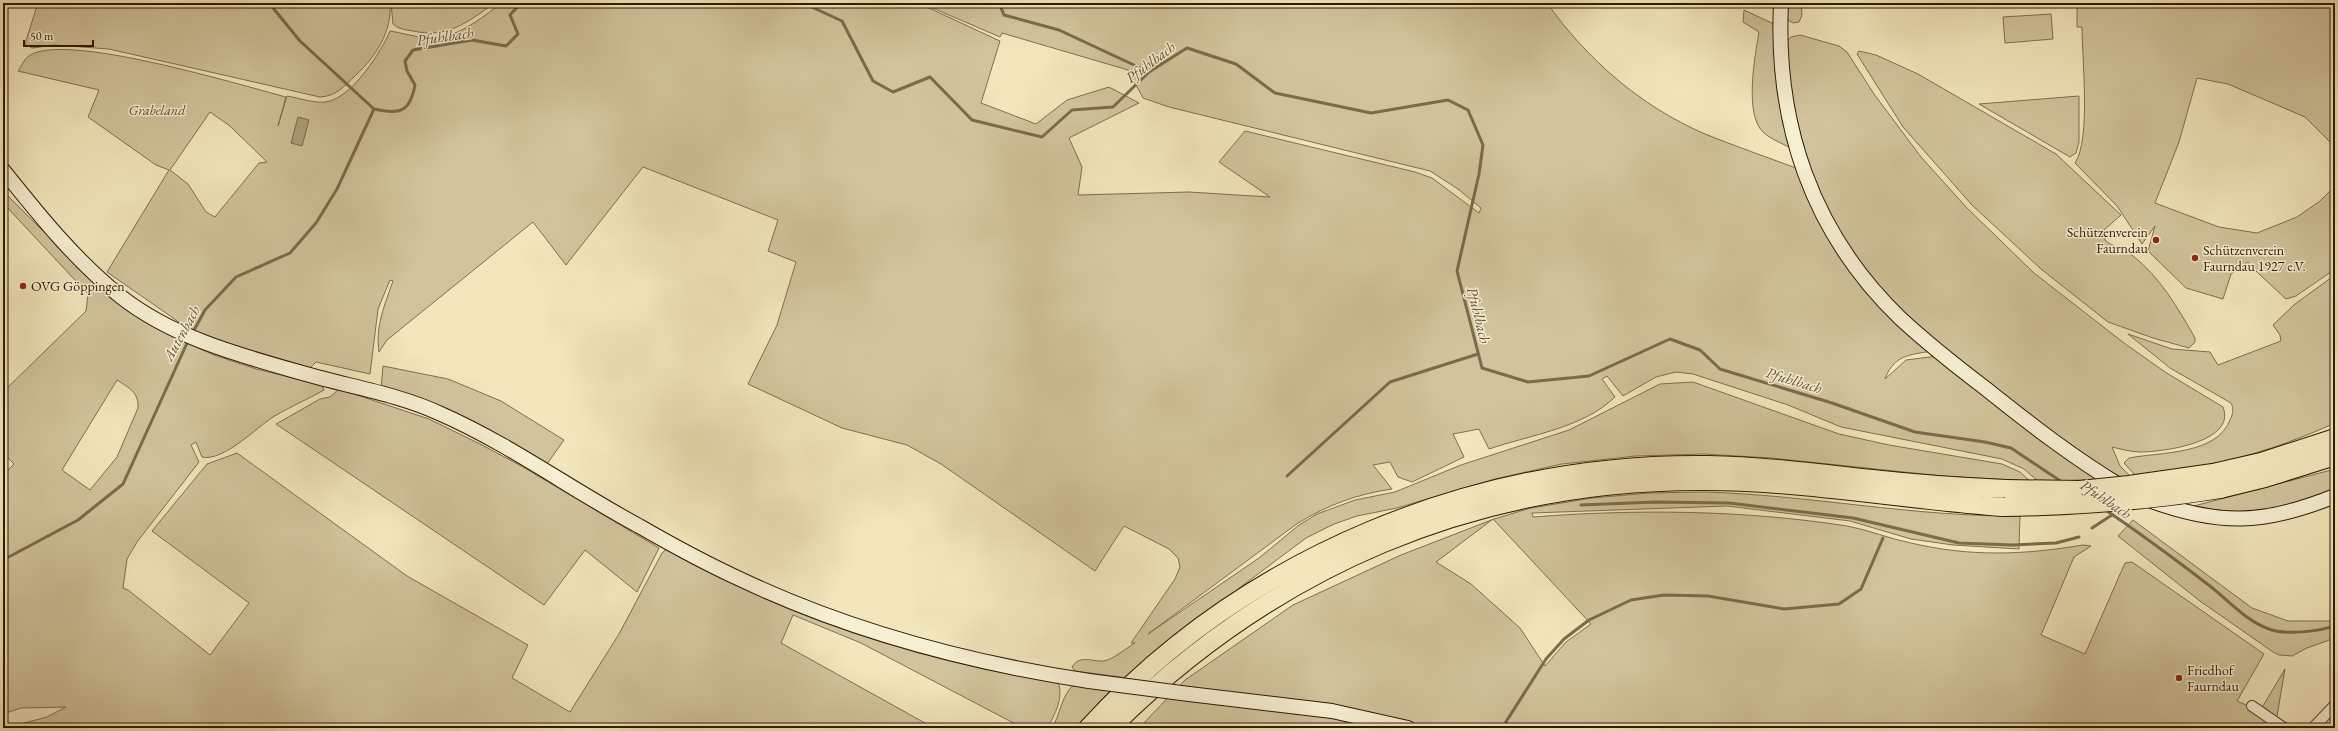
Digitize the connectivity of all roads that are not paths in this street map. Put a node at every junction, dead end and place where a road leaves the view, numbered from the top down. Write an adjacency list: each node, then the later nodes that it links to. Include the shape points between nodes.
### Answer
1 (1781, 3): 5 (street, via 1782,76 1788,117 1798,156 1812,194 1833,235 1870,285 1900,318 1940,353 2032,425 2098,473 2143,498 2184,513 2245,520 2268,518 2304,509)
2 (3, 170): 10 (street, bridge, via 54,234 120,296 175,329 202,341 309,375 398,397 440,413 496,440 659,537 743,580 832,616 906,641 981,661 1089,681 1332,711)
3 (2335, 438): 8 (highway, bridge, via 2261,462 2212,473 2080,490 1945,486 1751,466 1705,465 1650,466 1535,480 1459,498 1413,513 1363,533 1267,582 1186,637 1123,691)
4 (2335, 456): 9 (highway, bridge, via 2220,490 2143,501 2077,506 2003,507 1791,486 1706,481 1598,487 1508,502 1397,537 1323,570 1284,592 1211,640 1145,694)
5 (2335, 496)
6 (2335, 705): 12 (street)
7 (2252, 706): 11 (street)
8 (1088, 728)
9 (1111, 728)
10 (1408, 728)
11 (2284, 728)
12 (2313, 728)

